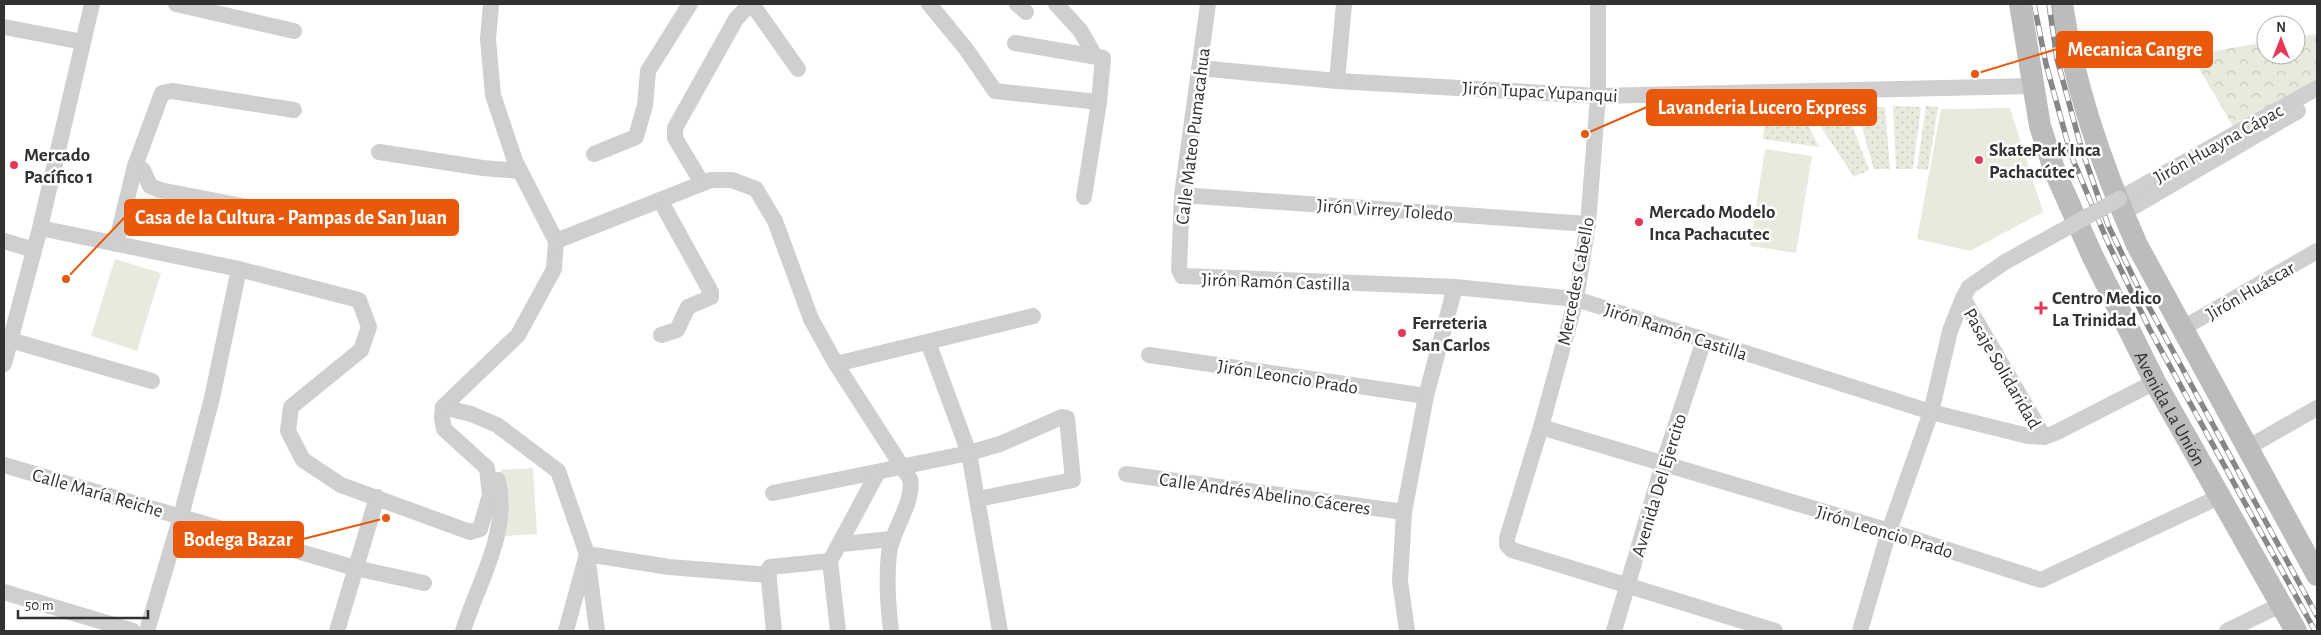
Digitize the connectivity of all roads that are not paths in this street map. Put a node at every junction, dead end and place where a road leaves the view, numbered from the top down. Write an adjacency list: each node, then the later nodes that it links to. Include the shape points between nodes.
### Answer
1 (92, 4): 15 (street)
2 (176, 4): 14 (street)
3 (490, 4): 30 (street, via 488,39 493,95)
4 (690, 4): 28 (street, via 648,70 645,105 636,137)
5 (751, 4): 19 (street); 31 (street, via 736,19 675,128 675,138)
6 (928, 4): 25 (street, via 966,49 995,91)
7 (1056, 4): 17 (street, via 1080,30)
8 (1208, 4): 18 (street, Calle Mateo Pumacahua)
9 (1344, 4): 20 (street)
10 (1598, 4): 23 (street, Mercedes Cabello)
11 (2020, 4): 21 (street, Avenida La Unión)
12 (2062, 4): 35 (street, via 2083,99)
13 (4, 27): 15 (street)
14 (294, 31)
15 (83, 42): 38 (street)
16 (1015, 43): 17 (street)
17 (1096, 56): 25 (street, via 1104,61)
18 (1200, 68): 20 (street, Jirón Tupac Yupanqui); 32 (street, Calle Mateo Pumacahua)
19 (798, 69)
20 (1337, 80): 23 (street, Jirón Tupac Yupanqui)
21 (2032, 86): 23 (street, Jirón Tupac Yupanqui); 59 (street, Avenida La Unión, via 2040,126 2055,172)
22 (2317, 88): 35 (street, Jirón Huayna Cápac, via 2262,118)
23 (1598, 96): 37 (street, Mercedes Cabello)
24 (2317, 100): 35 (street, Jirón Huayna Cápac)
25 (1099, 102): 33 (street)
26 (294, 110): 29 (street, via 172,91 162,93)
27 (379, 152): 30 (street)
28 (594, 154)
29 (136, 166): 36 (street, via 143,170 150,186 160,190); 41 (street)
30 (520, 171): 40 (street)
31 (702, 183): 34 (street); 57 (street, via 732,180 756,189 776,221 811,319)
32 (1182, 196): 37 (street, Jirón Virrey Toledo); 45 (street, Calle Mateo Pumacahua)
33 (1084, 197)
34 (660, 200): 40 (street); 51 (street, via 711,292 711,297 688,307 677,330)
35 (2121, 206): 47 (street, bridge, via 2005,262 1978,280); 50 (street, via 2137,245)
36 (309, 219)
37 (1588, 224): 48 (street, Mercedes Cabello)
38 (40, 228): 41 (street); 42 (street)
39 (4, 241): 42 (street)
40 (556, 241): 61 (street, via 554,268 518,335)
41 (116, 244): 44 (street)
42 (34, 250): 52 (street)
43 (2317, 251): 50 (street, Jirón Huáscar)
44 (239, 269): 75 (street, via 359,300 369,327 361,350 291,407 288,431 304,460 341,485); 79 (street, via 212,398)
45 (1179, 269): 46 (street, Jirón Ramón Castilla, via 1182,276 1190,278)
46 (1455, 287): 48 (street, Jirón Ramón Castilla); 60 (street)
47 (1963, 298): 63 (street, via 1950,331); 65 (street, Pasaje Solidaridad)
48 (1576, 300): 53 (street, Jirón Ramón Castilla); 64 (street, Mercedes Cabello)
49 (1033, 316): 54 (street)
50 (2183, 328): 66 (street)
51 (661, 335)
52 (10, 340): 56 (street); 58 (street)
53 (1704, 340): 63 (street, Jirón Ramón Castilla); 68 (street, Avenida Del Ejercito)
54 (928, 342): 57 (street); 67 (street)
55 (1149, 355): 60 (street, Jirón Leoncio Prado)
56 (4, 364)
57 (836, 364): 70 (street)
58 (152, 381)
59 (2155, 382): 65 (street); 76 (street, Avenida La Unión)
60 (1426, 396): 78 (street)
61 (443, 407): 71 (street, via 444,429); 83 (street, via 497,425 558,471)
62 (2317, 408): 66 (street)
63 (1931, 412): 65 (street, Jirón Ramón Castilla); 80 (street)
64 (1541, 427): 68 (street, Jirón Leoncio Prado); 89 (street, Mercedes Cabello, via 1507,545 1512,550)
65 (2044, 437)
66 (2247, 448): 86 (street)
67 (969, 452): 70 (street); 77 (street); 77 (street, via 1000,444 1062,417 1067,418 1074,480)
68 (1663, 464): 80 (street, Jirón Leoncio Prado); 89 (street, Avenida Del Ejercito)
69 (4, 465): 79 (street, Calle María Reiche)
70 (902, 467): 72 (street); 81 (street, via 912,487)
71 (487, 468): 75 (street, via 490,495 486,516 480,529 470,532); 96 (street, via 499,481 501,506 497,541)
72 (878, 472): 74 (street); 82 (street)
73 (1126, 474): 78 (street, Calle Andrés Abelino Cáceres)
74 (774, 494)
75 (377, 497): 85 (street)
76 (2219, 497): 80 (street, Jirón Leoncio Prado, via 2041,580); 91 (street, Avenida La Unión)
77 (978, 499): 101 (street)
78 (1404, 512): 102 (street, via 1400,581)
79 (181, 516): 85 (street, Calle María Reiche); 94 (street)
80 (1889, 531): 105 (street)
81 (892, 539): 82 (street); 100 (street, via 888,604)
82 (841, 544): 84 (street)
83 (587, 554): 87 (street, via 670,567); 97 (street); 98 (street)
84 (830, 561): 87 (street, via 775,565 768,570); 92 (street)
85 (355, 568): 88 (street, Calle María Reiche); 95 (street)
86 (2317, 575)
87 (769, 576): 99 (street)
88 (424, 583)
89 (1627, 587): 103 (street, Avenida Del Ejercito); 104 (street)
90 (4, 592): 93 (street)
91 (2282, 604): 106 (street); 107 (street, Avenida La Unión)
92 (832, 630)
93 (133, 631)
94 (147, 631)
95 (337, 631)
96 (463, 631)
97 (566, 631)
98 (597, 631)
99 (774, 631)
100 (891, 631)
101 (1000, 631)
102 (1407, 631)
103 (1614, 631)
104 (1775, 631)
105 (1860, 631)
106 (2227, 631)
107 (2296, 631)

